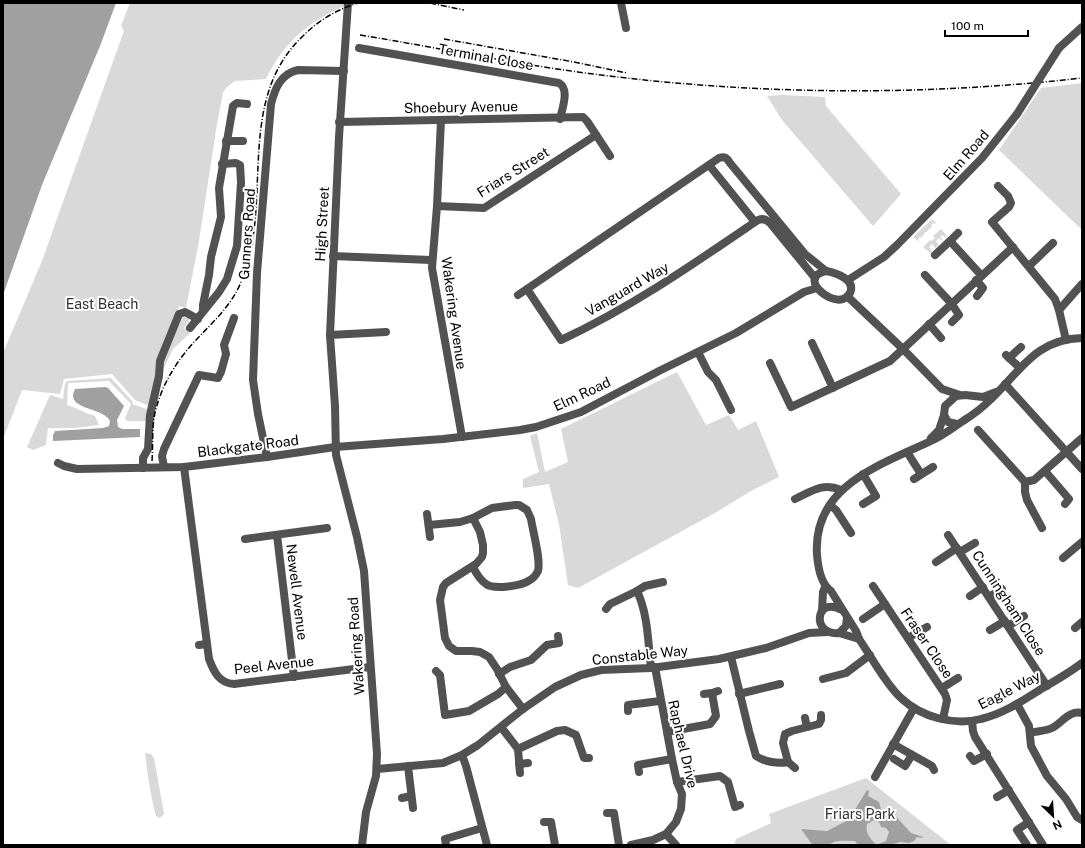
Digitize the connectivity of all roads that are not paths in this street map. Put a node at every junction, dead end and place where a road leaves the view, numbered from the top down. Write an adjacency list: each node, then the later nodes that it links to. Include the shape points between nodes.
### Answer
1 (348, 3): 6 (street, High Street)
2 (621, 3): 4 (street)
3 (1082, 27): 35 (street, Elm Road, bridge, via 1059,48 1017,114 982,158 892,250)
4 (626, 28)
5 (360, 48): 8 (street, Terminal Close, via 371,46 562,84 565,91)
6 (344, 71): 10 (street, High Street); 78 (street, Gunners Road, via 291,72 278,83 271,104 257,273 252,380)
7 (247, 104): 12 (street, via 237,103 232,106)
8 (560, 119): 9 (street, Shoebury Avenue); 11 (street, Shoebury Avenue, via 582,117)
9 (441, 120): 10 (street, Shoebury Avenue); 18 (street, Wakering Avenue)
10 (340, 122): 28 (street, High Street)
11 (596, 135): 14 (street); 18 (street, Friars Street, via 484,208)
12 (226, 141): 13 (street); 15 (street)
13 (243, 141)
14 (610, 156)
15 (222, 164): 43 (street, via 219,188 222,217 211,257); 43 (street, via 240,165 237,246 227,279)
16 (709, 166): 20 (street); 22 (street, via 719,158 726,158); 38 (street)
17 (998, 186): 21 (street, via 1008,196 1011,204)
18 (437, 206): 29 (street, Wakering Avenue)
19 (986, 215): 21 (street)
20 (755, 222): 22 (street, via 761,219); 38 (street, Vanguard Way, via 654,290 562,340)
21 (992, 222): 26 (street)
22 (780, 229): 31 (street); 33 (street)
23 (958, 233): 24 (street)
24 (950, 241): 27 (street); 34 (street)
25 (1053, 243): 30 (street)
26 (1013, 247): 30 (street); 34 (street)
27 (935, 255)
28 (333, 256): 29 (street); 51 (street, High Street)
29 (431, 260): 72 (street, Wakering Avenue)
30 (1029, 266): 44 (street, via 1055,299)
31 (826, 271): 33 (street); 35 (street)
32 (925, 275): 42 (street)
33 (815, 278): 37 (street)
34 (978, 278): 40 (street, via 983,288); 42 (street)
35 (848, 280): 41 (street, via 852,289)
36 (1082, 284): 44 (street)
37 (817, 288): 41 (street, via 823,294 837,300); 58 (street, Elm Road, via 804,292 736,333)
38 (527, 289): 39 (street)
39 (518, 295)
40 (977, 296)
41 (848, 297): 57 (street)
42 (951, 303): 47 (street, via 959,314); 48 (street)
43 (203, 310): 46 (street)
44 (1060, 310): 54 (street)
45 (234, 318): 83 (street, via 224,345 226,354 221,372 218,378 199,375 166,445 162,456)
46 (198, 319): 49 (street); 82 (street, via 185,312 178,314 160,361)
47 (952, 322)
48 (929, 324): 52 (street); 57 (street)
49 (190, 328)
50 (386, 332): 51 (street)
51 (330, 335): 75 (street, High Street)
52 (941, 338)
53 (1082, 338): 54 (street)
54 (1066, 340): 60 (street, via 1040,350)
55 (812, 343): 62 (street)
56 (1021, 347): 60 (street, via 1008,356)
57 (903, 349): 62 (street, via 890,361); 63 (street)
58 (698, 352): 66 (street, via 708,372); 72 (street, Elm Road, via 571,416 536,427)
59 (770, 363): 62 (street, via 787,408)
60 (1020, 368): 61 (street)
61 (1005, 384): 64 (street); 76 (street)
62 (832, 388)
63 (942, 388): 65 (street); 67 (street)
64 (998, 391): 65 (street, via 983,397); 68 (street)
65 (964, 395): 67 (street, via 951,399); 68 (street, via 974,404)
66 (731, 405)
67 (945, 406): 69 (street)
68 (974, 412): 70 (street)
69 (944, 415): 70 (street, via 948,422); 74 (street, via 939,430)
70 (957, 424): 74 (street)
71 (978, 430): 87 (street)
72 (462, 437): 75 (street, Elm Road)
73 (1082, 438): 76 (street)
74 (923, 444): 77 (street)
75 (335, 447): 78 (street, Blackgate Road); 139 (street, Wakering Road, via 364,571)
76 (1066, 451): 84 (street); 85 (street)
77 (907, 452): 80 (street, via 917,476); 86 (street)
78 (267, 457): 81 (street, Blackgate Road)
79 (58, 463): 82 (street, Blackgate Road, via 70,468)
80 (933, 466)
81 (184, 467): 83 (street, Blackgate Road); 143 (street, Peel Avenue, via 203,645 213,670 228,684)
82 (143, 468): 83 (street, Blackgate Road)
83 (164, 468)
84 (1082, 469)
85 (1045, 471): 87 (street, via 1034,480); 91 (street, via 1069,499)
86 (862, 474): 88 (street); 90 (street, via 880,494)
87 (1025, 482): 97 (street, via 1024,492)
88 (841, 490): 89 (street, via 822,486); 92 (street)
89 (795, 499)
90 (863, 504)
91 (1065, 504)
92 (830, 505): 98 (street); 111 (street, via 820,525 817,549 818,565)
93 (427, 514): 95 (street)
94 (473, 518): 95 (street); 108 (street, via 480,532 483,549 480,560); 108 (street, via 492,508 515,505 524,507 531,519 539,565 537,573 530,581 499,587 486,584)
95 (429, 526): 101 (street)
96 (326, 528): 99 (street)
97 (1042, 528)
98 (851, 534)
99 (276, 535): 102 (street); 143 (street, Newell Avenue)
100 (948, 535): 105 (street, Cunningham Close)
101 (430, 537)
102 (245, 539)
103 (975, 542): 105 (street)
104 (1082, 542): 106 (street)
105 (959, 550): 107 (street); 112 (street, Cunningham Close)
106 (1063, 558)
107 (936, 562)
108 (473, 567): 142 (street, via 446,583 442,590 440,600 445,638 449,646 456,651 480,652 489,657)
109 (663, 582): 114 (street)
110 (873, 586): 118 (street, Fraser Close)
111 (825, 587): 120 (street, via 831,591); 121 (street)
112 (983, 587): 116 (street); 117 (street, Cunningham Close)
113 (1002, 589): 117 (street)
114 (637, 590): 119 (street); 140 (street, Raphael Drive, via 641,599)
115 (889, 593): 118 (street)
116 (970, 596)
117 (989, 597): 126 (street, Cunningham Close)
118 (883, 601): 124 (street); 133 (street, Fraser Close)
119 (606, 608)
120 (842, 610): 121 (street, via 828,606); 123 (street)
121 (821, 616): 130 (street, via 821,625); 131 (street, Constable Way)
122 (1024, 616): 126 (street)
123 (847, 618): 132 (street, via 846,626); 134 (street, Eagle Way)
124 (863, 618)
125 (1082, 622): 128 (street)
126 (1006, 624): 129 (street); 147 (street, Cunningham Close)
127 (928, 627): 133 (street)
128 (1075, 628)
129 (990, 630)
130 (828, 632): 131 (street, Constable Way); 132 (street)
131 (809, 633): 137 (street, Constable Way, via 781,644)
132 (839, 633): 134 (street)
133 (908, 638): 149 (street, Fraser Close)
134 (859, 639): 136 (street, Eagle Way)
135 (559, 643): 142 (street, via 547,645 531,660)
136 (870, 655): 145 (street, via 846,672); 155 (street, Eagle Way, via 892,689)
137 (731, 657): 140 (street, Constable Way); 151 (street)
138 (1082, 663): 147 (street, Eagle Way)
139 (370, 667): 143 (street, Peel Avenue); 179 (street, Wakering Road)
140 (653, 667): 152 (street, Raphael Drive); 156 (street, Constable Way, via 605,670 581,675 555,687)
141 (436, 671): 148 (street, via 440,675 446,719 465,712)
142 (499, 674): 148 (street)
143 (294, 676)
144 (958, 678): 149 (street)
145 (823, 679)
146 (780, 684): 151 (street)
147 (1047, 686): 154 (street, Eagle Way)
148 (506, 687): 156 (street)
149 (942, 688): 160 (street, Fraser Close, via 947,700)
150 (711, 693): 164 (street, via 716,716 710,724)
151 (739, 694): 175 (street, via 756,756 779,764)
152 (660, 701): 153 (street); 164 (street, Raphael Drive)
153 (628, 704)
154 (1017, 704): 161 (street, Eagle Way, via 998,714); 165 (street)
155 (914, 708): 160 (street, Eagle Way, via 929,716); 166 (street)
156 (523, 709): 162 (street, Constable Way)
157 (1082, 713): 165 (street, via 1072,714 1049,729)
158 (821, 715): 163 (street, via 819,724)
159 (805, 718): 163 (street)
160 (943, 719): 161 (street, Eagle Way)
161 (972, 721): 168 (street, via 975,737)
162 (501, 727): 167 (street); 169 (street, Constable Way)
163 (807, 727): 175 (street, via 785,734 783,743)
164 (667, 732): 173 (street, Raphael Drive)
165 (1030, 733): 191 (street, via 1031,746 1047,776 1077,817)
166 (893, 744): 170 (street); 182 (street)
167 (518, 749): 172 (street, via 557,731 565,730 576,735); 181 (street, via 524,763)
168 (987, 754): 171 (street, via 974,762); 184 (street)
169 (462, 755): 177 (street, Constable Way, via 443,762); 194 (street)
170 (912, 755): 174 (street, via 905,766); 180 (street, via 932,766)
171 (970, 756)
172 (583, 758)
173 (672, 759): 176 (street); 183 (street, Raphael Drive)
174 (894, 759)
175 (788, 762): 178 (street)
176 (638, 765)
177 (408, 766): 179 (street, Constable Way); 185 (street)
178 (795, 768)
179 (377, 769): 197 (street, Wakering Road, via 364,820)
180 (934, 770)
181 (520, 773)
182 (874, 777)
183 (677, 782): 188 (street, via 720,776 728,782); 195 (street, Raphael Drive, via 682,794 681,809 676,822)
184 (1009, 790): 187 (street); 193 (street)
185 (411, 796): 186 (street); 189 (street)
186 (402, 798)
187 (997, 798)
188 (734, 807)
189 (413, 808)
190 (614, 813): 200 (street)
191 (1082, 820)
192 (551, 821): 199 (street)
193 (1029, 822): 203 (street, via 1017,830); 204 (street)
194 (482, 828): 196 (street); 198 (street)
195 (666, 834): 201 (street, via 654,840); 202 (street)
196 (444, 839)
197 (362, 845)
198 (487, 845)
199 (555, 845)
200 (619, 845)
201 (631, 845)
202 (676, 845)
203 (1027, 845)
204 (1043, 845)

